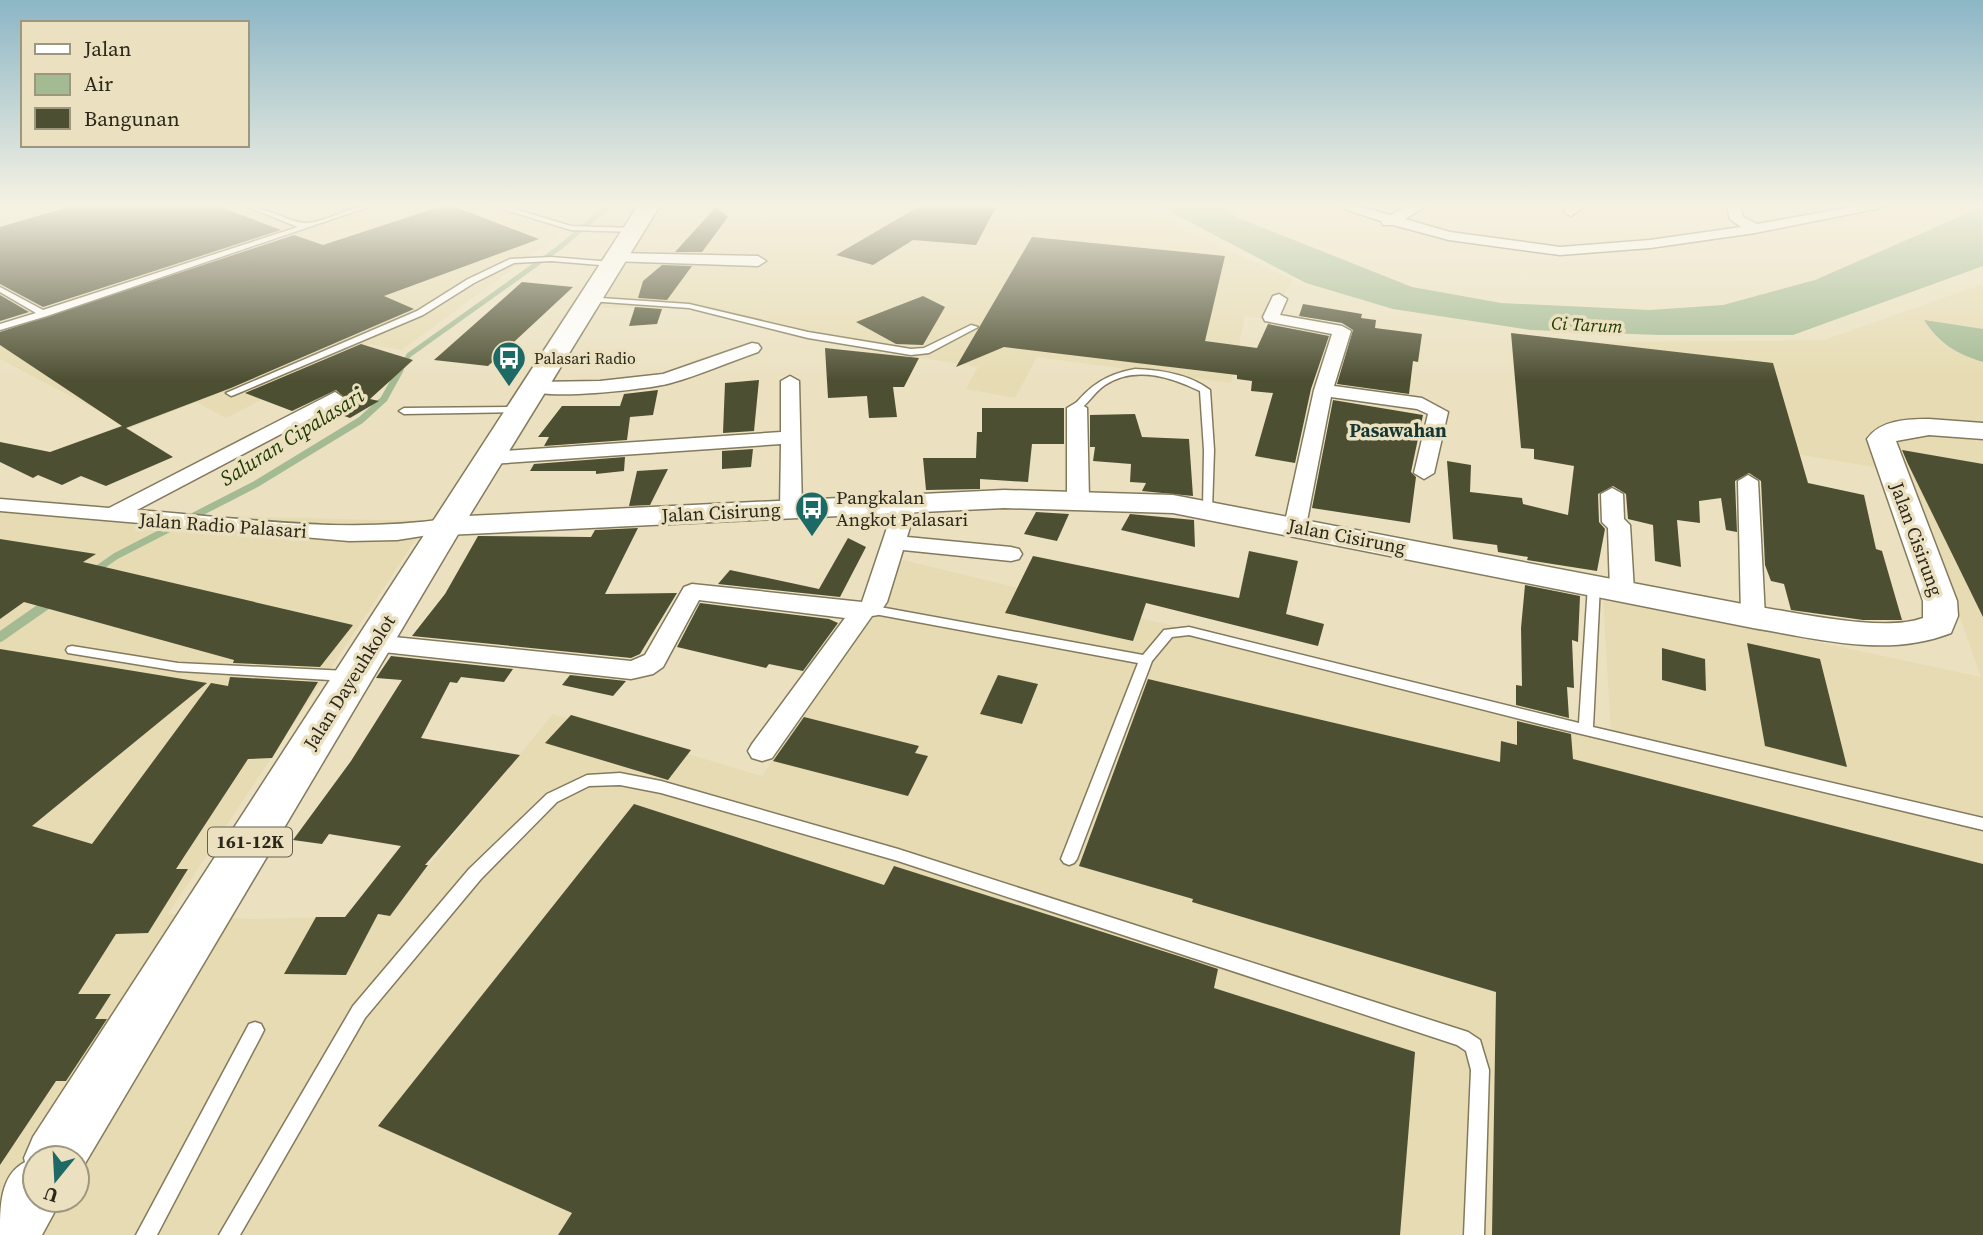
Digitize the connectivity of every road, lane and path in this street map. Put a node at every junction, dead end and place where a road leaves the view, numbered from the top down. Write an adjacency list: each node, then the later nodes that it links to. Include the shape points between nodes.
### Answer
1 (193, 265): 7 (lane)
2 (505, 265): 13 (lane, via 421,313)
3 (612, 265): 5 (main road, Jalan Dayeuhkolot / 161-12K)
4 (0, 289): 7 (lane)
5 (589, 299): 9 (lane, via 689,306 808,335 911,352 926,351); 15 (main road, Jalan Dayeuhkolot / 161-12K)
6 (1279, 299): 12 (street, via 1272,318 1342,331)
7 (44, 314): 8 (lane)
8 (0, 327)
9 (974, 327)
10 (752, 348): 15 (street, via 666,379)
11 (790, 381): 19 (street)
12 (1323, 390): 21 (street, via 1435,408 1438,412); 31 (street)
13 (231, 393)
14 (335, 398): 29 (street)
15 (529, 399): 17 (lane); 20 (main road, Jalan Dayeuhkolot / 161-12K)
16 (1077, 408): 24 (street); 28 (lane, via 1098,382 1120,373 1171,377 1205,390)
17 (404, 411)
18 (1983, 431): 36 (main road, Jalan Cisirung, via 1896,429 1881,439 1940,601 1938,625 1921,633 1897,634)
19 (791, 437): 20 (street); 27 (street)
20 (491, 458): 30 (main road, Jalan Dayeuhkolot / 161-12K)
21 (1424, 473)
22 (1748, 481): 36 (street)
23 (1612, 494): 34 (street, via 1614,522 1619,525)
24 (1077, 499): 25 (main road, Jalan Cisirung); 28 (main road, Jalan Cisirung)
25 (906, 504): 27 (main road, Jalan Cisirung); 32 (street)
26 (0, 505): 29 (street, Jalan Radio Palasari)
27 (791, 509): 30 (main road, Jalan Cisirung)
28 (1208, 509): 31 (main road, Jalan Cisirung)
29 (110, 516): 30 (street, Jalan Radio Palasari, via 349,534)
30 (446, 526): 38 (main road, Jalan Dayeuhkolot / 161-12K)
31 (1295, 526): 34 (main road, Jalan Cisirung)
32 (896, 543): 33 (street); 35 (street)
33 (1011, 554)
34 (1608, 588): 36 (main road, Jalan Cisirung); 40 (lane)
35 (866, 610): 38 (street, via 692,592 654,661 631,670); 39 (lane); 41 (street)
36 (1753, 617)
37 (72, 650): 38 (lane, via 178,667)
38 (363, 660): 45 (main road, Jalan Dayeuhkolot / 161-12K)
39 (1146, 660): 40 (lane, via 1168,633 1189,631); 43 (lane)
40 (1586, 728): 42 (lane)
41 (762, 751)
42 (1983, 824)
43 (1069, 859)
44 (255, 1030): 48 (lane)
45 (63, 1144)
46 (21, 1211): 47 (main road)
47 (6, 1235)
48 (146, 1235)
49 (225, 1235): 50 (lane, via 359,1012 475,874 552,798 587,781 620,779 898,855 1462,1038 1474,1046 1480,1070)
50 (1474, 1235)

